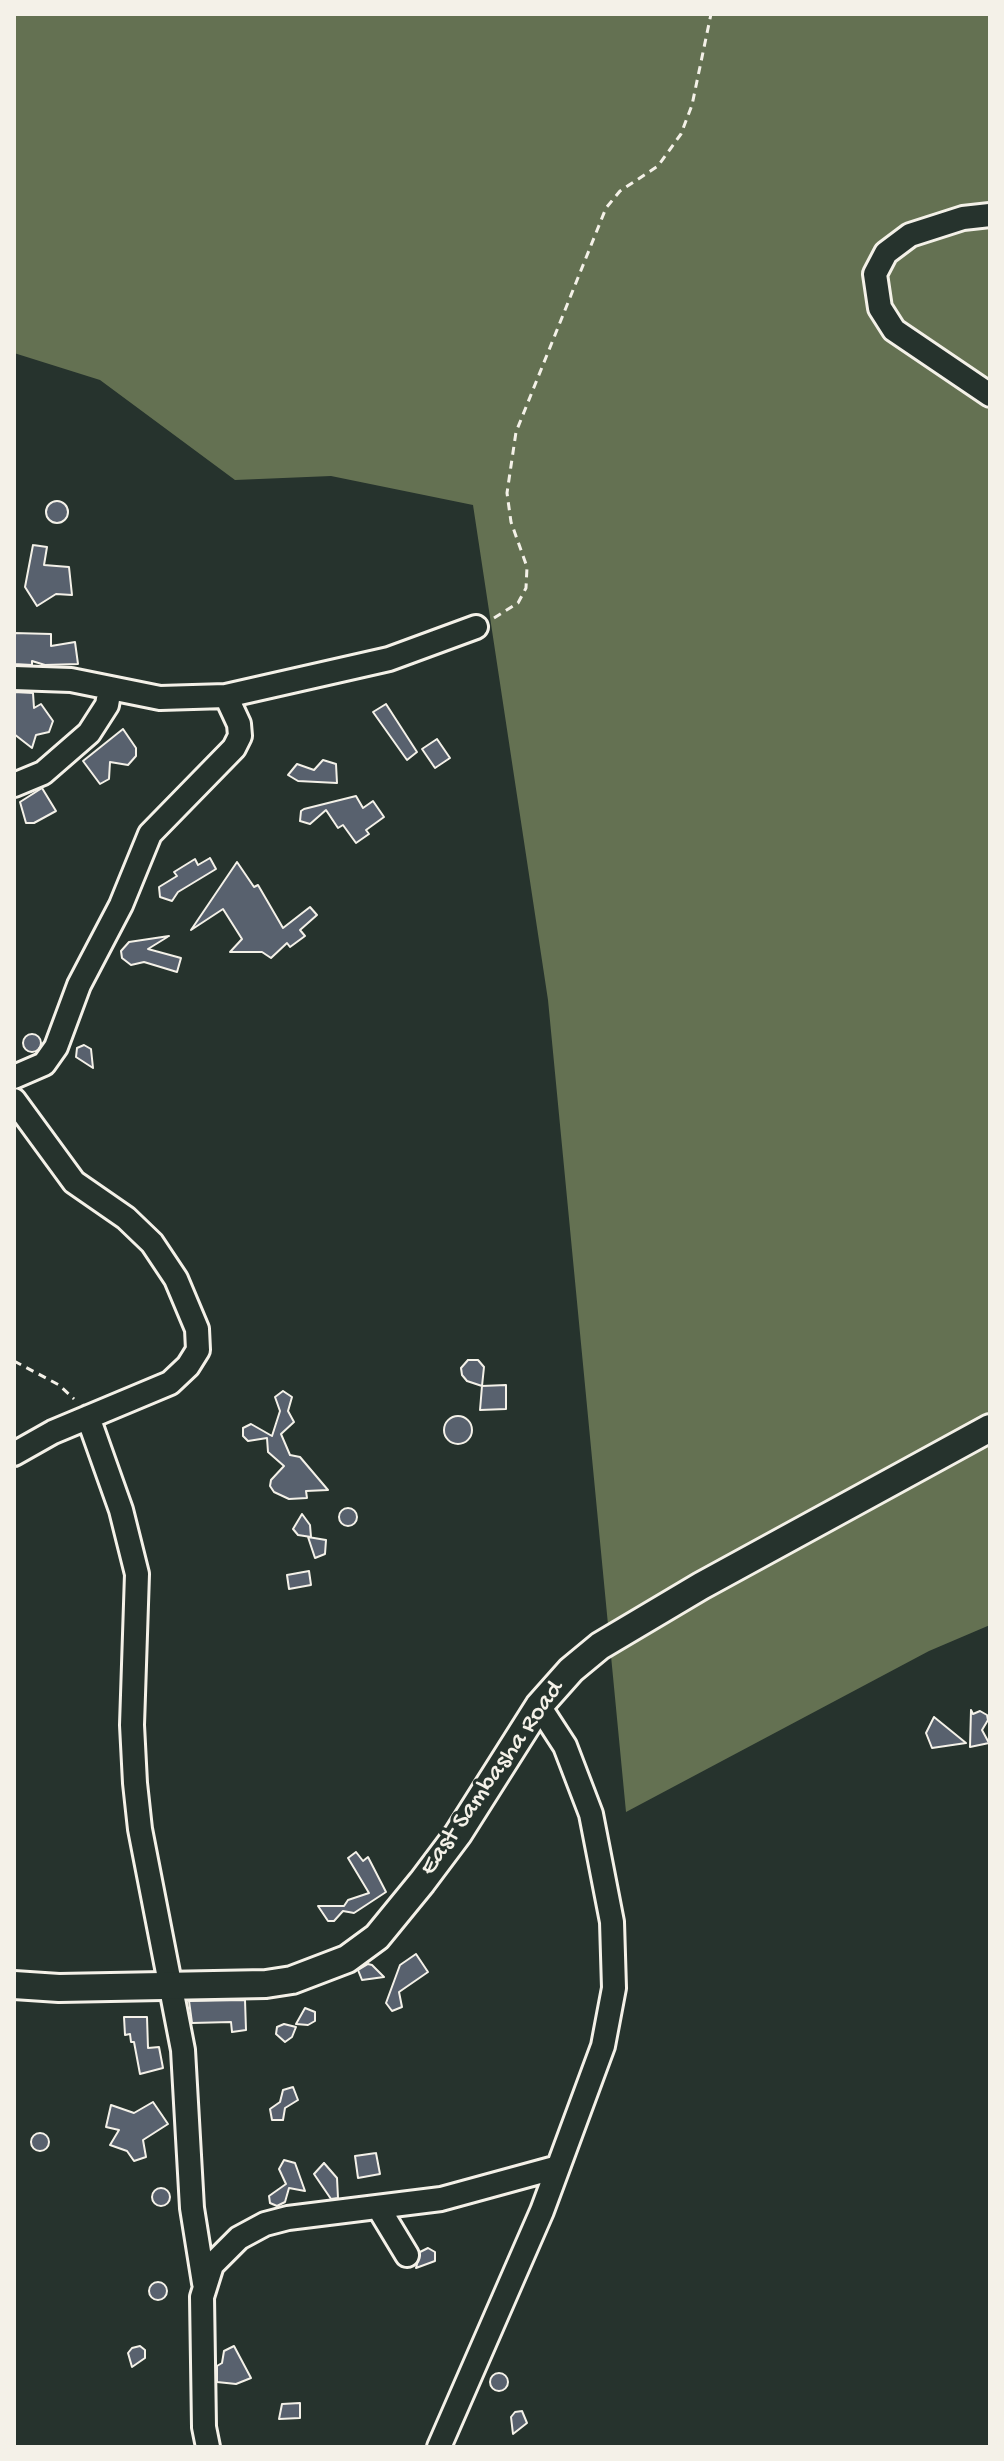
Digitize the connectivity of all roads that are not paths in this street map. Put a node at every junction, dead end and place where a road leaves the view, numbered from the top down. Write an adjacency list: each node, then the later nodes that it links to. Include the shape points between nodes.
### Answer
1 (990, 215): 2 (street, via 910,235 886,253 875,274 880,308 894,330)
2 (990, 395)
3 (476, 627): 6 (street, via 389,659)
4 (14, 678): 5 (street)
5 (110, 688): 6 (street, via 160,698); 7 (street, via 107,705 89,733 43,773)
6 (226, 696): 8 (street, via 239,724 234,748 150,834 56,1047 44,1064)
7 (14, 785)
8 (14, 1077)
9 (14, 1100): 10 (street, via 74,1182 152,1243 176,1279 197,1329 198,1350 170,1383)
10 (88, 1417): 12 (street); 15 (street, via 137,1574 135,1783)
11 (990, 1428): 13 (street, East Sambasha Road, via 600,1646)
12 (14, 1454)
13 (539, 1706): 15 (street, East Sambasha Road, via 458,1834 377,1937 347,1959 292,1980); 16 (street, via 565,1746 591,1814 612,1922 614,1988 603,2046)
14 (14, 1985): 15 (street, East Sambasha Road)
15 (171, 1986): 19 (street, via 183,2050 192,2208)
16 (558, 2167): 17 (street, via 441,2199); 21 (street)
17 (378, 2207): 18 (street); 19 (street, via 265,2224 223,2251)
18 (407, 2255)
19 (204, 2283): 20 (street, via 200,2318)
20 (208, 2447)
21 (439, 2447)

